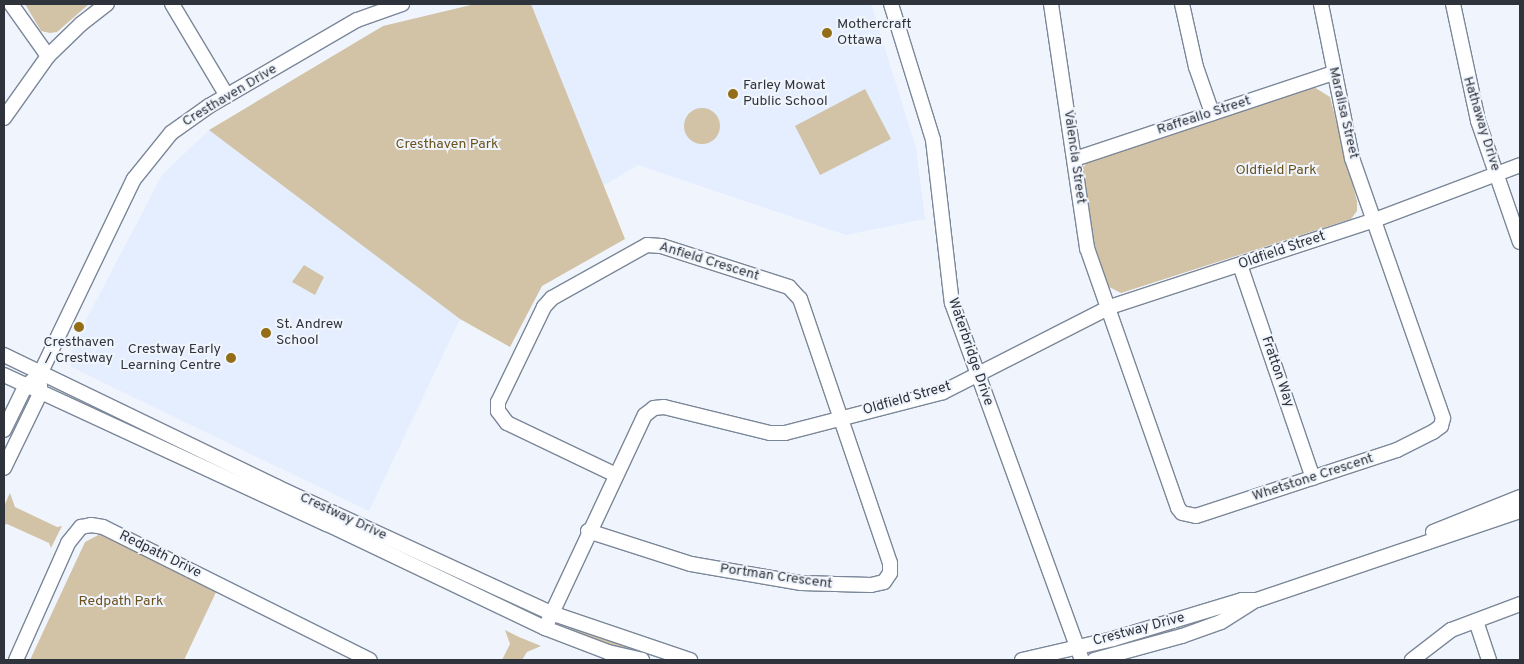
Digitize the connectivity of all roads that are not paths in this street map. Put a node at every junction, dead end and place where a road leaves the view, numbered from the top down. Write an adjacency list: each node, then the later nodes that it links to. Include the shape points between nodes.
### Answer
1 (11, 4): 10 (street)
2 (107, 4): 10 (street)
3 (172, 4): 12 (street)
4 (402, 4): 12 (street, Cresthaven Drive, via 357,20)
5 (891, 4): 25 (street, Waterbridge Drive, via 933,140 948,288)
6 (1051, 4): 15 (street, Valencia Street)
7 (1182, 4): 13 (street, via 1196,67)
8 (1321, 4): 11 (street, Maralisa Street)
9 (1453, 4): 17 (street, Hathaway Drive, via 1466,74)
10 (48, 56): 14 (street)
11 (1333, 73): 13 (street, Raffeallo Street); 18 (street, Maralisa Street, via 1352,158)
12 (227, 96): 23 (street, Cresthaven Drive, via 171,133 134,179)
13 (1212, 113): 15 (street, Raffeallo Street)
14 (4, 118)
15 (1075, 159): 21 (street, Valencia Street, via 1087,248)
16 (1520, 165): 17 (street, Oldfield Street)
17 (1496, 174): 18 (street, Oldfield Street); 19 (street, Hathaway Drive)
18 (1372, 221): 20 (street, Oldfield Street); 32 (street, Whetstone Crescent, via 1443,418 1441,426 1433,432 1397,450)
19 (1520, 242)
20 (1240, 265): 21 (street, Oldfield Street); 32 (street, Fratton Way)
21 (1110, 307): 25 (street, Oldfield Street); 32 (street, Whetstone Crescent, via 1182,513 1196,516)
22 (4, 355): 23 (street, Crestway Drive)
23 (40, 374): 26 (street); 27 (street); 39 (street, Crestway Drive)
24 (4, 375): 26 (street, Crestway Drive)
25 (978, 375): 28 (street, Oldfield Street, via 943,392); 42 (street, Waterbridge Drive)
26 (25, 388): 27 (street, Crestway Drive); 29 (street)
27 (40, 394): 30 (street); 41 (street, Crestway Drive, via 318,520)
28 (840, 418): 31 (street, Oldfield Street, via 770,434 664,407 654,408 645,414); 31 (street, Anfield Crescent, via 795,292 789,287 688,254 647,245 552,298 544,307 498,402 498,411 507,423); 35 (street, Portman Crescent, via 890,563 890,573 884,582 844,586 767,578 691,564)
29 (4, 430)
30 (4, 468)
31 (616, 474): 35 (street, Oldfield Street)
32 (1313, 478)
33 (1520, 497): 36 (street, Crestway Drive, via 1429,533)
34 (1520, 511): 36 (street, Crestway Drive)
35 (588, 531): 39 (street, Oldfield Street)
36 (1397, 550): 37 (street, Crestway Drive)
37 (1257, 600): 42 (street, Crestway Drive, via 1242,600); 49 (street, Crestway Drive, via 1221,622)
38 (1520, 604): 40 (street)
39 (551, 613): 41 (street, Oldfield Street); 46 (street, Crestway Drive)
40 (1476, 621): 50 (street, via 1451,630); 51 (street)
41 (545, 628): 45 (street, Crestway Drive, via 608,652)
42 (1078, 646): 47 (street, Crestway Drive); 48 (street, Waterbridge Drive)
43 (16, 660): 44 (street, Redpath Drive, via 68,543 82,527 91,525 103,527)
44 (370, 660)
45 (642, 660)
46 (690, 660)
47 (1022, 660)
48 (1082, 660)
49 (1094, 660)
50 (1412, 660)
51 (1489, 660)

